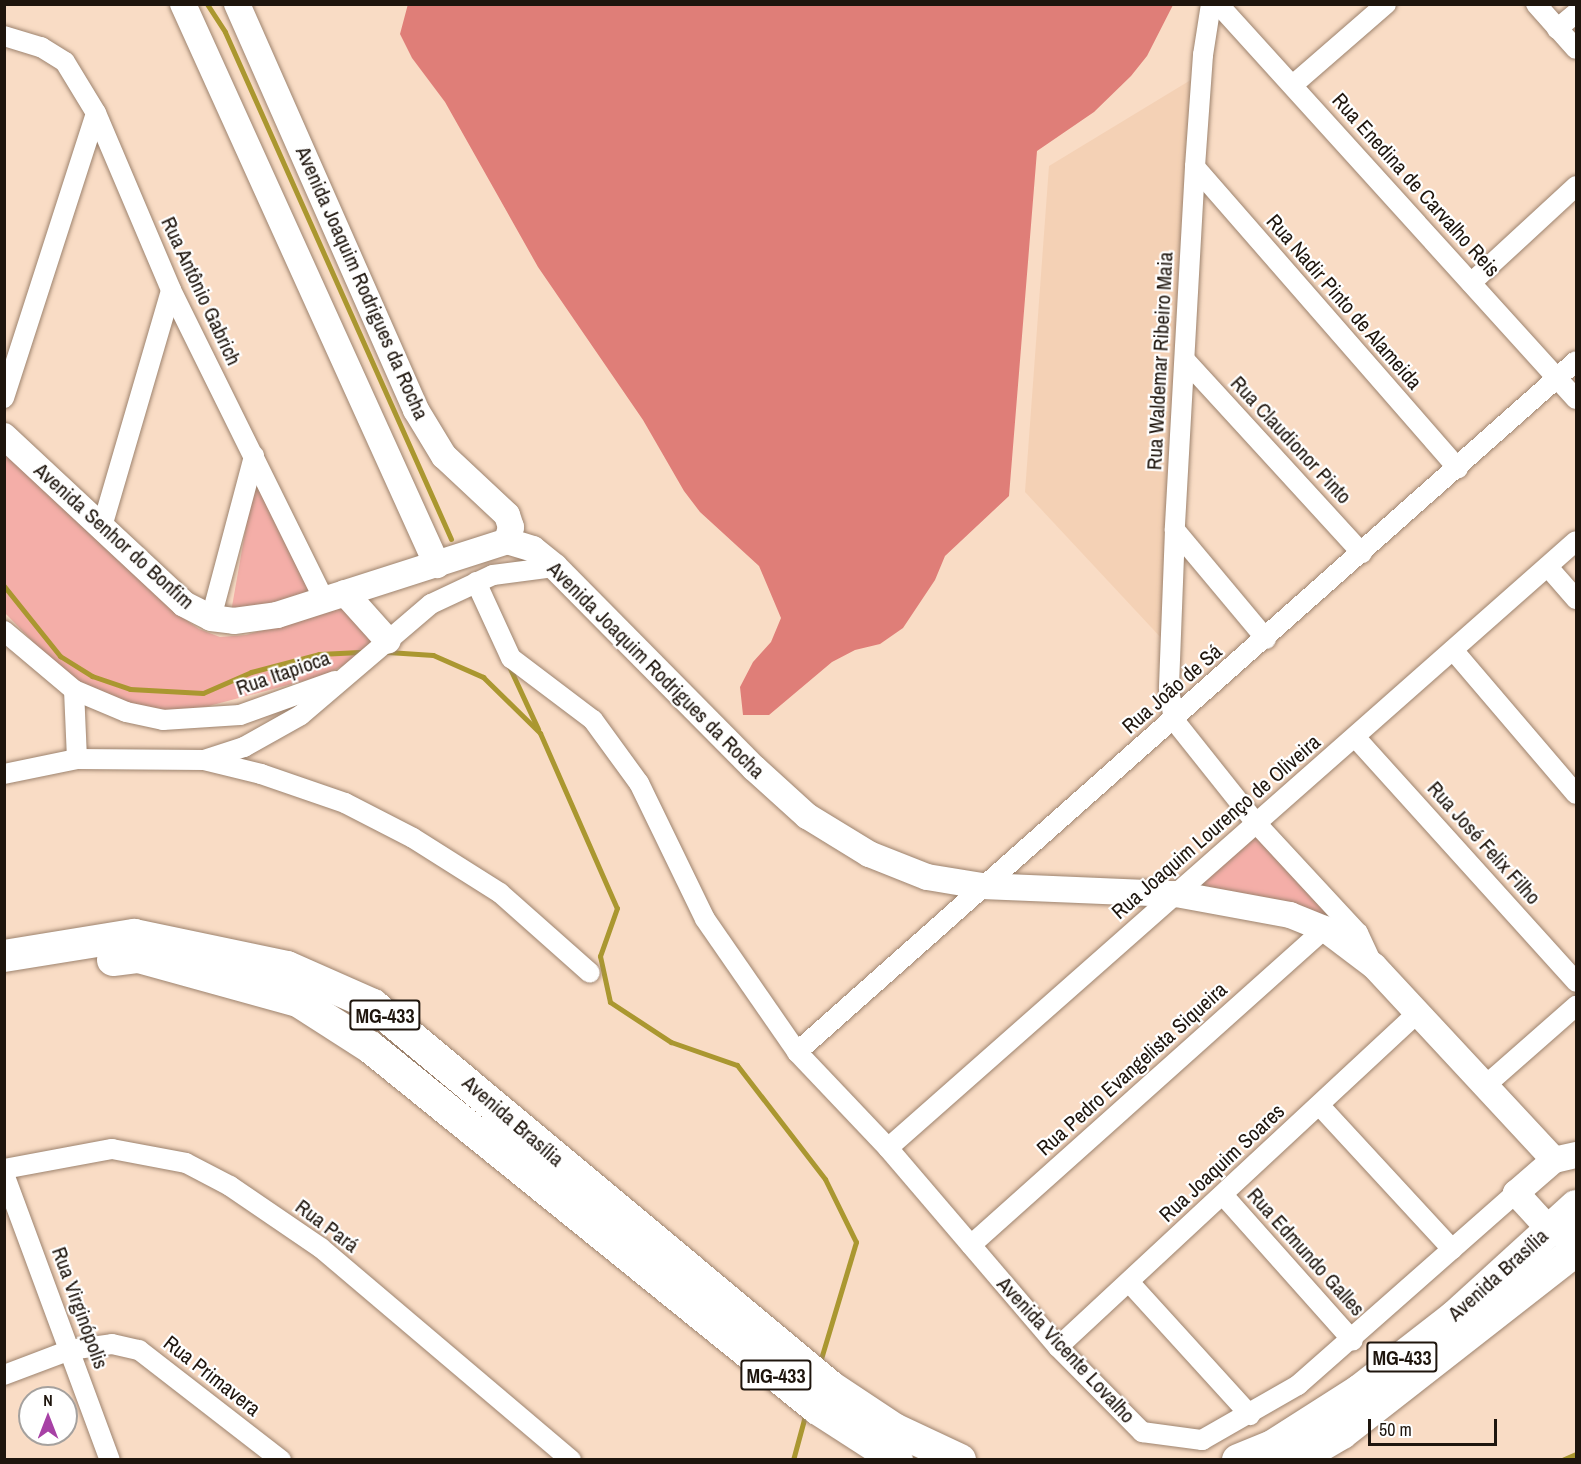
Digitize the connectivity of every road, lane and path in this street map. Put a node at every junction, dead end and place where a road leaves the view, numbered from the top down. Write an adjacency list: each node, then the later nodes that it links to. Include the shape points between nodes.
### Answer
1 (183, 4): 30 (street)
2 (1211, 4): 13 (street, Rua Waldemar Ribeiro Maia)
3 (1218, 4): 11 (street, Rua Enedina de Carvalho Reis)
4 (1386, 4): 11 (street)
5 (1536, 4): 8 (street)
6 (241, 6): 27 (street, Avenida Joaquim Rodrigues da Rocha, via 416,410 444,456 507,515 511,527)
7 (1576, 13): 8 (street)
8 (1557, 29): 10 (street)
9 (4, 36): 12 (street, Rua Antônio Gabrich, via 41,47 65,62)
10 (1576, 50)
11 (1294, 84): 15 (street, Rua Enedina de Carvalho Reis)
12 (96, 112): 16 (street, Rua Antônio Gabrich); 20 (street)
13 (1195, 167): 17 (street, Rua Waldemar Ribeiro Maia); 24 (street, Rua Nadir Pinto de Alameida)
14 (1576, 186): 15 (street)
15 (1471, 283): 19 (street, Rua Enedina de Carvalho Reis)
16 (171, 290): 23 (street, Rua Antônio Gabrich); 25 (street)
17 (1185, 360): 26 (street, Rua Waldemar Ribeiro Maia); 29 (street, Rua Claudionor Pinto)
18 (1576, 361): 19 (street, Rua João de Sá)
19 (1557, 378): 21 (street, Rua Enedina de Carvalho Reis); 24 (street, Rua João de Sá)
20 (4, 398)
21 (1576, 399)
22 (4, 436): 25 (street, Avenida Senhor do Bonfim)
23 (254, 456): 34 (street, Rua Antônio Gabrich); 36 (street)
24 (1458, 468): 29 (street, Rua João de Sá)
25 (101, 530): 36 (street, Avenida Senhor do Bonfim, via 184,604)
26 (1175, 530): 38 (street); 43 (street, Rua Waldemar Ribeiro Maia, via 1169,689)
27 (507, 541): 30 (street, Avenida Senhor do Bonfim); 31 (street, Avenida Joaquim Rodrigues da Rocha, via 533,549); 33 (street)
28 (1576, 541): 32 (street, Rua Joaquim Lourenço de Oliveira)
29 (1362, 553): 38 (street, Rua João de Sá)
30 (437, 565): 34 (street, Avenida Senhor do Bonfim)
31 (555, 567): 33 (street); 50 (street, Avenida Joaquim Rodrigues da Rocha, via 754,768 807,816 869,855 927,877)
32 (1548, 567): 35 (street); 40 (street, Rua Joaquim Lourenço de Oliveira)
33 (484, 579): 39 (street, via 431,604); 60 (street, Avenida Vicente Lovalho, via 511,658 593,720 639,783 705,919)
34 (335, 597): 36 (street, Avenida Senhor do Bonfim, via 277,615 234,621); 39 (street)
35 (1576, 599)
36 (211, 618)
37 (4, 631): 42 (street, Rua Itapioca)
38 (1266, 639): 43 (street, Rua João de Sá)
39 (388, 641): 41 (street)
40 (1454, 650): 44 (street, Rua Joaquim Lourenço de Oliveira); 48 (street)
41 (351, 675): 42 (street, Rua Itapioca, via 240,715 163,720 126,712); 46 (street, via 301,715 244,747)
42 (74, 690): 45 (street)
43 (1174, 720): 49 (street, Avenida Joaquim Rodrigues da Rocha); 50 (street, Rua João de Sá)
44 (1355, 736): 49 (street, Rua Joaquim Lourenço de Oliveira); 57 (street, Rua José Felix Filho)
45 (77, 759): 46 (street); 47 (street)
46 (204, 760): 55 (street, via 261,774 345,803 413,838 500,893)
47 (4, 774)
48 (1576, 794)
49 (1257, 823): 51 (street, Rua Joaquim Lourenço de Oliveira); 54 (street, Avenida Joaquim Rodrigues da Rocha, via 1358,933)
50 (982, 886): 51 (street, Avenida Joaquim Rodrigues da Rocha); 60 (street, Rua João de Sá)
51 (1176, 894): 52 (street, Avenida Joaquim Rodrigues da Rocha, via 1290,915); 64 (street, Rua Joaquim Lourenço de Oliveira)
52 (1325, 929): 54 (street, Avenida Joaquim Rodrigues da Rocha); 72 (street, Rua Pedro Evangelista Siqueira)
53 (4, 956): 75 (main road, Avenida Brasília / MG-433, via 134,936 287,967 373,1005 474,1087)
54 (1374, 966): 59 (street, Avenida Joaquim Rodrigues da Rocha)
55 (590, 973)
56 (4, 979): 75 (main road, Avenida Brasília / MG-433, via 41,968 139,957 298,1001 370,1047)
57 (1576, 982)
58 (1576, 1006): 61 (street)
59 (1418, 1013): 61 (street, Avenida Joaquim Rodrigues da Rocha); 62 (street, Rua Joaquim Soares)
60 (797, 1052): 64 (street, Avenida Vicente Lovalho)
61 (1486, 1086): 65 (street, Avenida Joaquim Rodrigues da Rocha)
62 (1320, 1106): 69 (street, Rua Joaquim Soares); 73 (street)
63 (1576, 1140): 65 (street, Avenida Vicente Lovalho)
64 (888, 1148): 72 (street, Avenida Vicente Lovalho)
65 (1565, 1157): 68 (street, Avenida Vicente Lovalho)
66 (4, 1169): 85 (street, Rua Pará, via 112,1149 195,1168 230,1186 321,1248)
67 (4, 1174): 79 (street, Rua Virginópolis)
68 (1516, 1193): 71 (street); 73 (street, Avenida Vicente Lovalho)
69 (1223, 1195): 76 (street, Rua Joaquim Soares); 77 (street, Rua Edmundo Galles)
70 (1576, 1206): 71 (main road, Avenida Brasília / MG-433)
71 (1563, 1233): 87 (main road, Avenida Brasília / MG-433, via 1352,1397 1271,1447)
72 (971, 1245): 78 (street, Avenida Vicente Lovalho)
73 (1452, 1249): 77 (street, Avenida Vicente Lovalho)
74 (1576, 1250): 88 (main road, Avenida Brasília / MG-433, via 1342,1433)
75 (681, 1282): 82 (main road, Avenida Brasília / MG-433, via 831,1388)
76 (1129, 1282): 78 (street, Rua Joaquim Soares); 81 (street)
77 (1353, 1341): 81 (street, Avenida Vicente Lovalho, via 1299,1386)
78 (1058, 1347): 81 (street, Avenida Vicente Lovalho, via 1142,1432 1202,1440)
79 (70, 1350): 80 (street, Rua Primavera); 83 (street, Rua Virginópolis); 84 (street, Rua Primavera, via 112,1344 139,1350)
80 (4, 1375)
81 (1250, 1415)
82 (892, 1447): 86 (main road, Avenida Brasília / MG-433)
83 (110, 1460)
84 (281, 1460)
85 (571, 1460)
86 (960, 1460)
87 (1238, 1460)
88 (1296, 1460)

